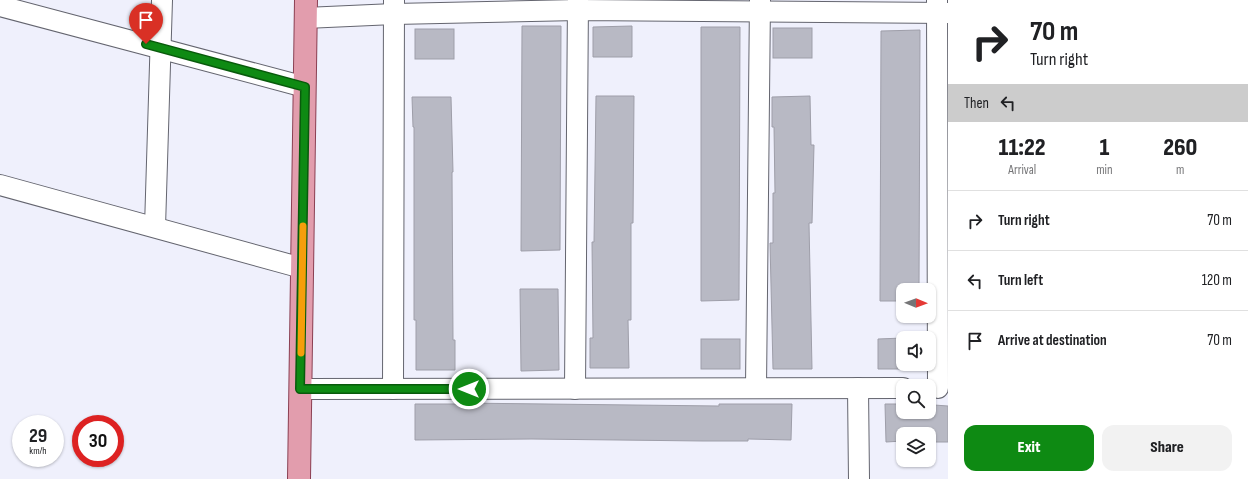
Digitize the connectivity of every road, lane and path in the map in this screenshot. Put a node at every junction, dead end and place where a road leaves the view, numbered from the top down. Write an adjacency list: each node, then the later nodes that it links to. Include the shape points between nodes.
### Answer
1 (162, 0): 8 (street)
2 (578, 5): 4 (street); 5 (street); 13 (street)
3 (0, 6): 8 (street)
4 (760, 6): 7 (street); 14 (street)
5 (394, 7): 6 (street); 19 (street)
6 (306, 9): 9 (main road)
7 (941, 9): 17 (street)
8 (161, 48): 9 (street); 11 (street)
9 (305, 87): 12 (main road)
10 (0, 185): 11 (street)
11 (155, 227): 12 (street)
12 (302, 268): 18 (main road)
13 (575, 388): 14 (street); 19 (street)
14 (756, 388): 15 (street)
15 (858, 388): 16 (street); 21 (street)
16 (896, 388)
17 (938, 388)
18 (300, 389): 19 (street); 20 (main road)
19 (393, 389)
20 (299, 479)
21 (860, 479)

